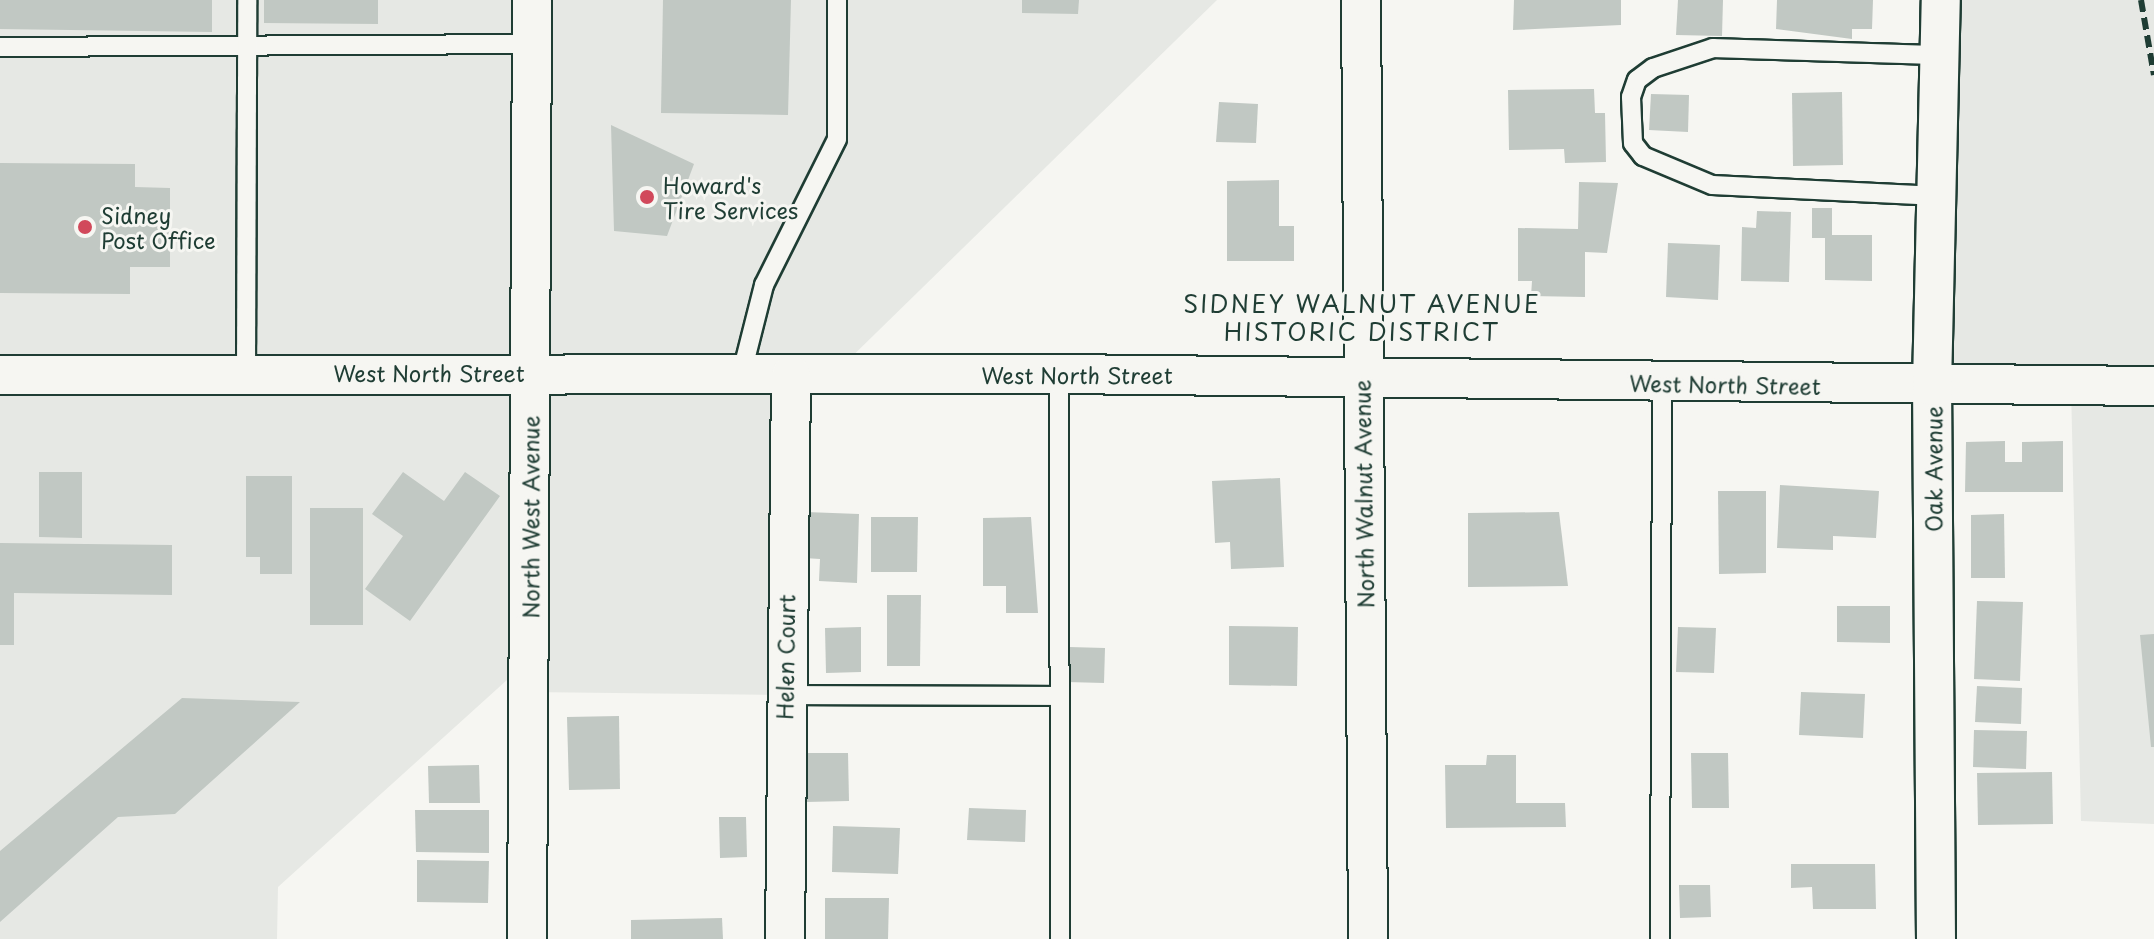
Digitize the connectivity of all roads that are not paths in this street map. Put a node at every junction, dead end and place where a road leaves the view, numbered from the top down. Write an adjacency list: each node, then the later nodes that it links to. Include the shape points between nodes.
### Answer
1 (247, 0): 6 (lane)
2 (532, 0): 7 (street, North West Avenue)
3 (837, 0): 16 (lane, via 837,139 764,285)
4 (1361, 0): 17 (street, North Walnut Avenue)
5 (1941, 0): 9 (street, Oak Avenue)
6 (246, 44): 7 (lane); 8 (lane); 11 (lane)
7 (532, 44): 12 (street, North West Avenue)
8 (0, 47)
9 (1941, 55): 10 (street, Oak Avenue); 10 (lane, via 1713,48 1653,68 1637,80 1631,97 1633,143 1643,156 1712,185)
10 (1938, 196): 19 (street, Oak Avenue)
11 (246, 372): 12 (street, West North Street); 14 (street, West North Street)
12 (530, 374): 16 (street, West North Street); 23 (street, North West Avenue)
13 (1059, 374): 15 (street, West North Street); 17 (street, West North Street); 22 (lane)
14 (0, 375)
15 (791, 375): 16 (street, West North Street); 21 (street, Helen Court)
16 (741, 376)
17 (1360, 379): 18 (street, West North Street); 26 (street, North Walnut Avenue)
18 (1662, 383): 19 (street, West North Street); 27 (lane)
19 (1932, 386): 20 (street, West North Street); 28 (street, Oak Avenue)
20 (2154, 386)
21 (784, 695): 22 (lane); 24 (street, Helen Court)
22 (1058, 696): 25 (lane)
23 (527, 939)
24 (785, 939)
25 (1060, 939)
26 (1368, 939)
27 (1660, 939)
28 (1936, 939)

